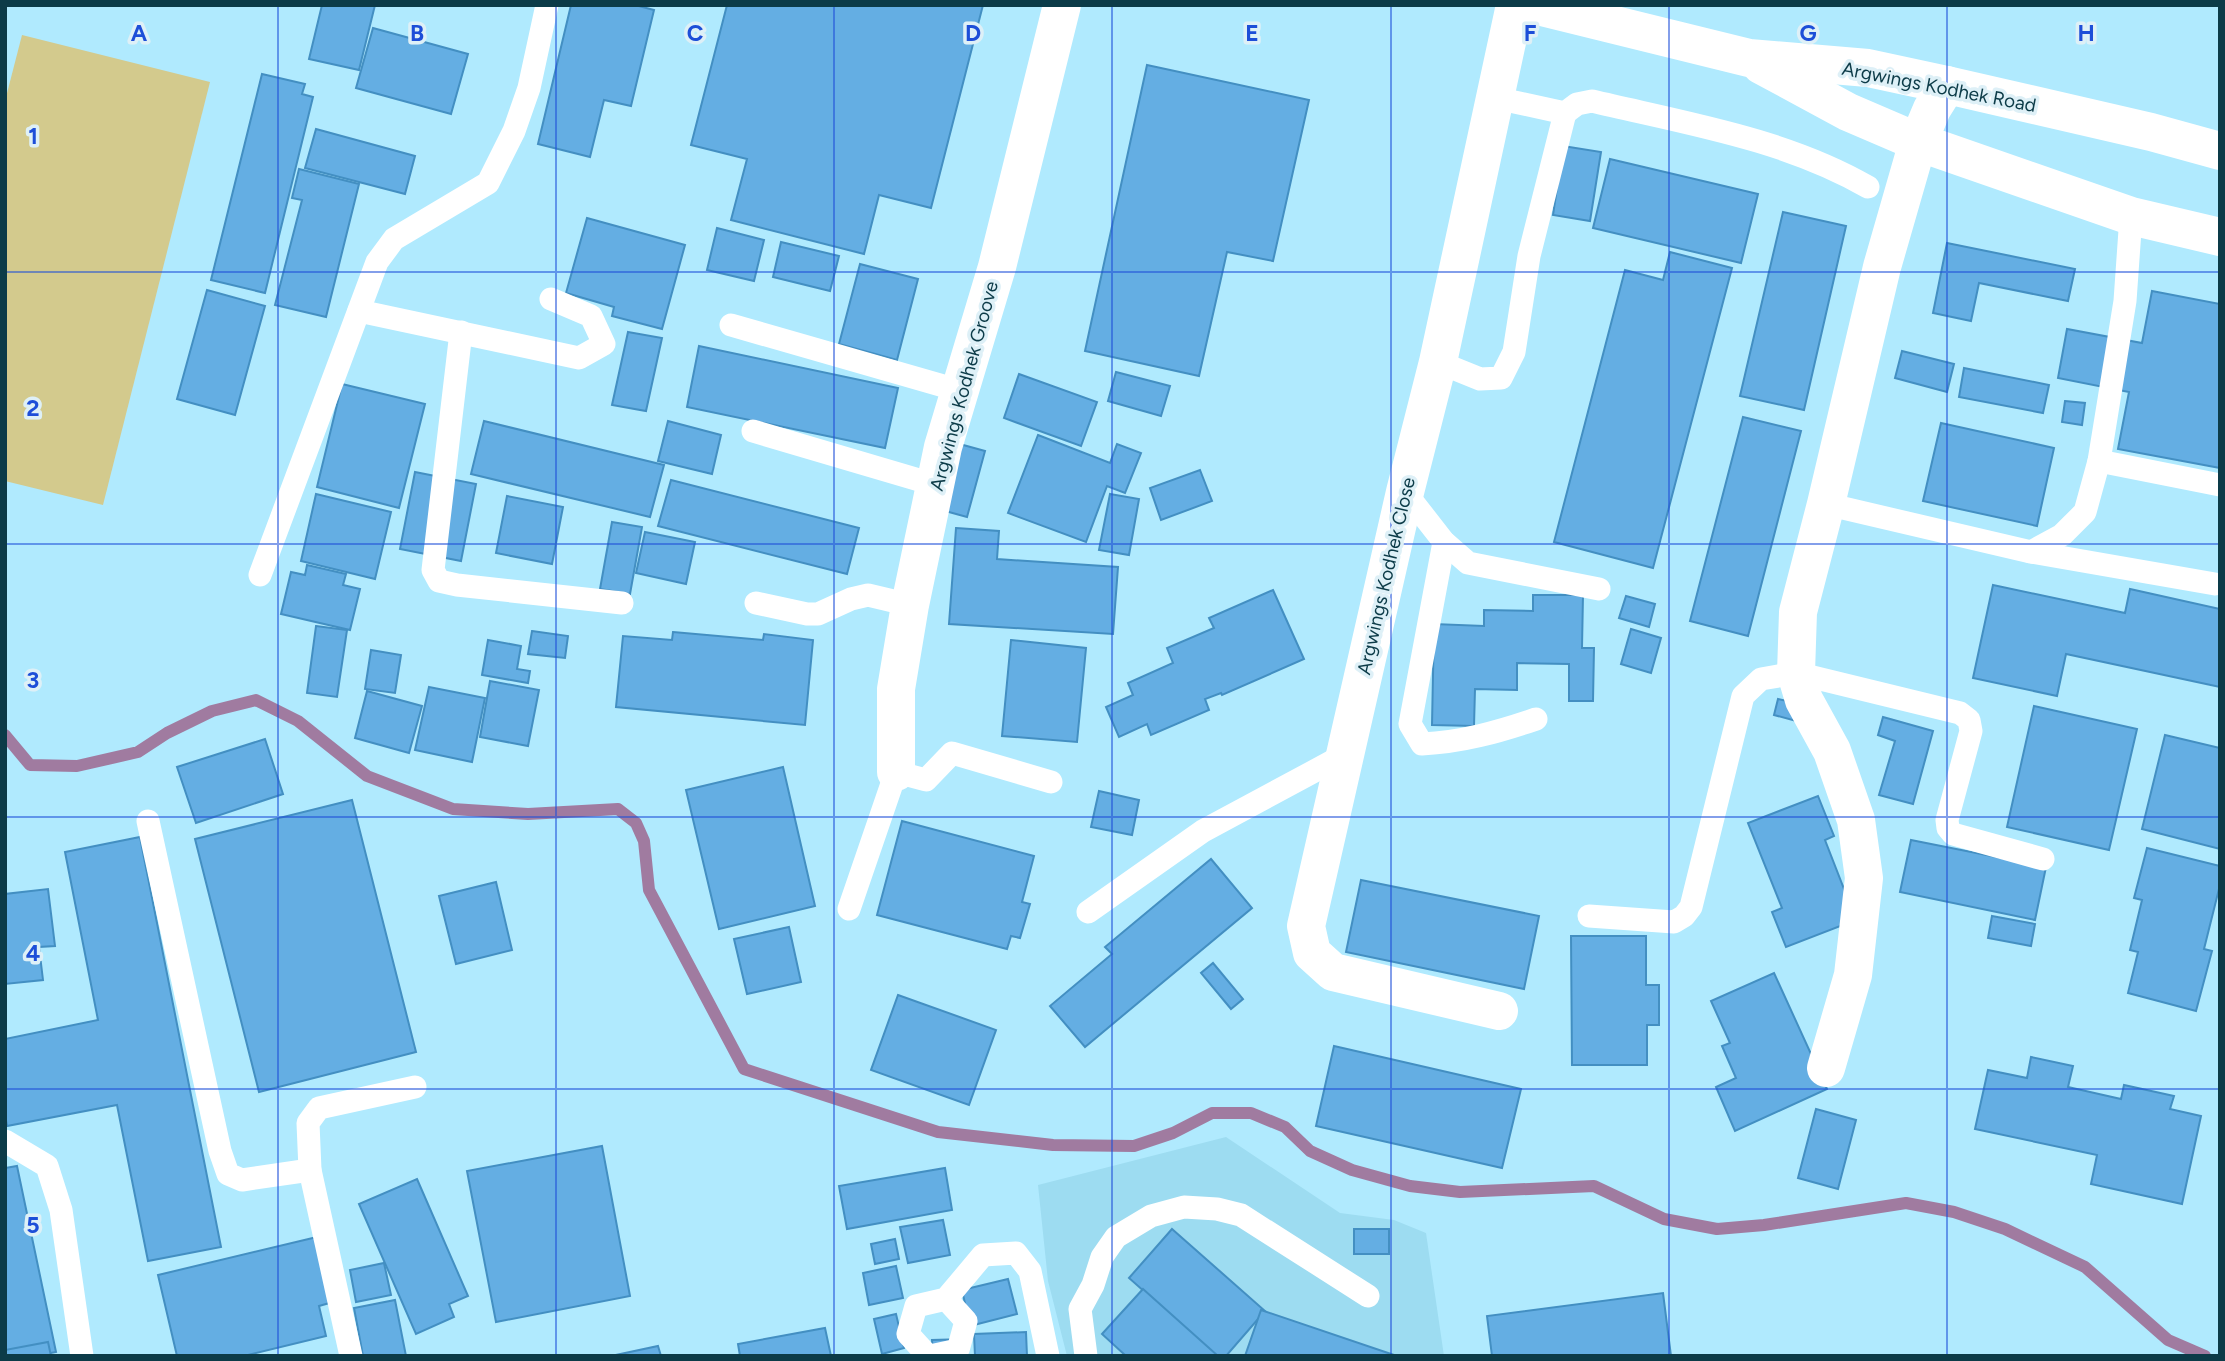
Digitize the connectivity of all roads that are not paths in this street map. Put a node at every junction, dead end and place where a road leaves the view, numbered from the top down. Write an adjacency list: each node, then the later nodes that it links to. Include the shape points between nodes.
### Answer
1 (547, 5): 16 (lane, via 529,88 488,183 394,239 377,262)
2 (1062, 5): 20 (street, Argwings Kodhek Groove)
3 (1515, 5): 8 (street, Argwings Kodhek Close)
4 (1534, 5): 5 (street, Argwings Kodhek Road)
5 (1613, 15): 6 (street, Argwings Kodhek Road)
6 (1749, 58): 7 (street, Argwings Kodhek Road, via 1868,68); 10 (street)
7 (1947, 85): 10 (street); 11 (street, Argwings Kodhek Road)
8 (1496, 98): 9 (lane); 19 (street, Argwings Kodhek Close)
9 (1565, 113): 12 (lane, via 1592,101 1732,134 1828,166); 19 (lane, via 1529,256 1510,361 1501,378 1480,379)
10 (1918, 142): 13 (street); 26 (street, via 1882,267)
11 (2220, 151)
12 (1868, 187)
13 (2131, 216): 14 (street); 22 (lane, via 2125,301)
14 (2220, 237)
15 (551, 299): 18 (lane, via 591,316 604,344 579,358)
16 (359, 311): 18 (lane); 29 (lane)
17 (731, 324): 20 (lane)
18 (461, 332): 32 (lane, via 433,570 439,581)
19 (1438, 362): 25 (street, Argwings Kodhek Close)
20 (961, 391): 23 (street, Argwings Kodhek Groove)
21 (753, 431): 23 (lane)
22 (2099, 461): 24 (lane); 28 (lane, via 2085,512 2062,536)
23 (936, 485): 34 (street, Argwings Kodhek Groove)
24 (2220, 485)
25 (1405, 492): 27 (lane); 37 (street, Argwings Kodhek Close)
26 (1826, 504): 28 (lane); 35 (street, via 1798,612)
27 (1444, 542): 31 (lane, via 1468,563); 36 (lane, via 1410,724 1422,744 1448,743)
28 (2031, 552): 30 (lane)
29 (260, 575)
30 (2215, 584)
31 (1599, 589)
32 (622, 603)
33 (756, 603): 34 (lane, via 807,614 868,595)
34 (910, 605): 38 (street, Argwings Kodhek Groove, via 896,690)
35 (1796, 673): 41 (lane, via 1960,713 1969,720 1971,731 1948,828 1953,834); 44 (lane, via 1761,679 1743,696 1691,907 1684,916 1674,922); 46 (street, via 1804,700 1832,751 1856,820 1864,878 1853,975)
36 (1536, 719)
37 (1346, 754): 43 (lane, via 1203,831); 45 (street, Argwings Kodhek Close, via 1306,926 1312,953 1333,972)
38 (896, 772): 39 (lane, via 926,780 952,753); 42 (lane)
39 (1051, 782)
40 (148, 821): 49 (lane, via 228,1174 243,1180)
41 (2043, 859)
42 (849, 909)
43 (1088, 912)
44 (1589, 916)
45 (1499, 1011)
46 (1826, 1068)
47 (415, 1087): 49 (lane, via 319,1108 308,1123)
48 (5, 1142): 53 (lane, via 47,1166 61,1210)
49 (310, 1170): 54 (lane)
50 (1368, 1296): 56 (lane, via 1241,1215 1184,1207 1151,1216 1116,1237 1102,1257 1080,1309)
51 (946, 1299): 52 (lane, via 916,1306 908,1334); 52 (lane, via 966,1321 958,1350); 55 (lane, via 983,1255 1016,1253 1030,1271)
52 (923, 1353)
53 (82, 1356)
54 (352, 1356)
55 (1048, 1356)
56 (1086, 1356)

